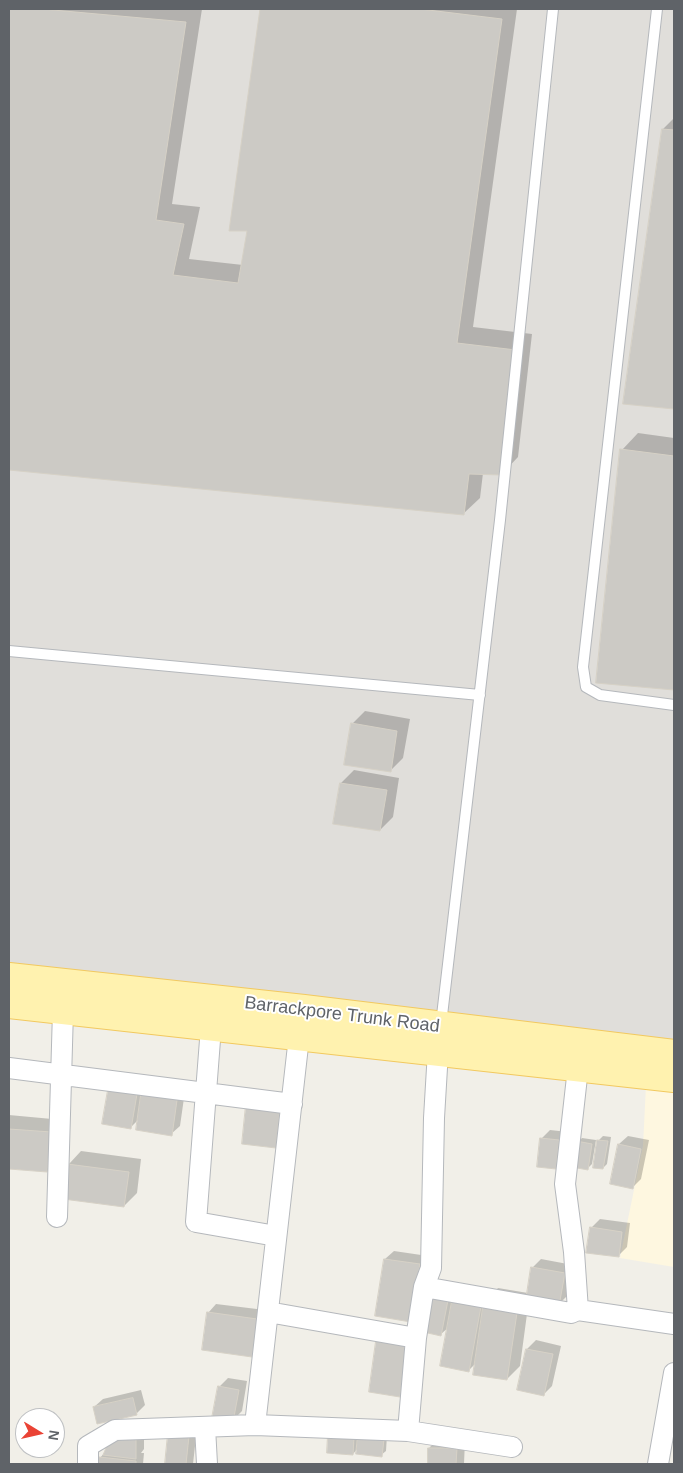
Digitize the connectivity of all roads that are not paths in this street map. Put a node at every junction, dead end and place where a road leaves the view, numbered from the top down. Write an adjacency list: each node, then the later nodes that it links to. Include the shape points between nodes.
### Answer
1 (553, 9): 4 (lane)
2 (657, 9): 5 (lane, via 582,667 586,687 600,695)
3 (9, 651): 4 (lane)
4 (480, 695): 11 (lane)
5 (674, 705)
6 (9, 977): 11 (main road, Barrackpore Trunk Road)
7 (9, 1004): 8 (main road, Barrackpore Trunk Road)
8 (63, 1010): 9 (main road, Barrackpore Trunk Road); 15 (street)
9 (211, 1027): 10 (main road, Barrackpore Trunk Road); 17 (street)
10 (299, 1037): 11 (main road, Barrackpore Trunk Road); 18 (street)
11 (440, 1039): 12 (main road, Barrackpore Trunk Road); 14 (main road, Barrackpore Trunk Road); 21 (street, via 434,1118 432,1268)
12 (674, 1054)
13 (9, 1068): 15 (street)
14 (578, 1068): 16 (main road, Barrackpore Trunk Road); 22 (street, via 565,1184)
15 (61, 1074): 17 (street); 19 (street)
16 (674, 1078)
17 (206, 1094): 18 (street); 20 (street, via 196,1222)
18 (292, 1104): 20 (street)
19 (57, 1217)
20 (276, 1236): 23 (street)
21 (424, 1287): 22 (street, via 572,1313); 25 (street)
22 (578, 1310): 24 (street)
23 (268, 1312): 25 (street); 28 (street)
24 (674, 1324)
25 (416, 1338): 30 (street)
26 (674, 1373): 27 (street)
27 (672, 1397): 34 (street)
28 (255, 1425): 29 (street); 30 (street)
29 (205, 1427): 32 (street, via 114,1430 88,1446); 33 (street)
30 (408, 1431): 31 (street)
31 (512, 1447)
32 (88, 1464)
33 (207, 1464)
34 (658, 1464)

